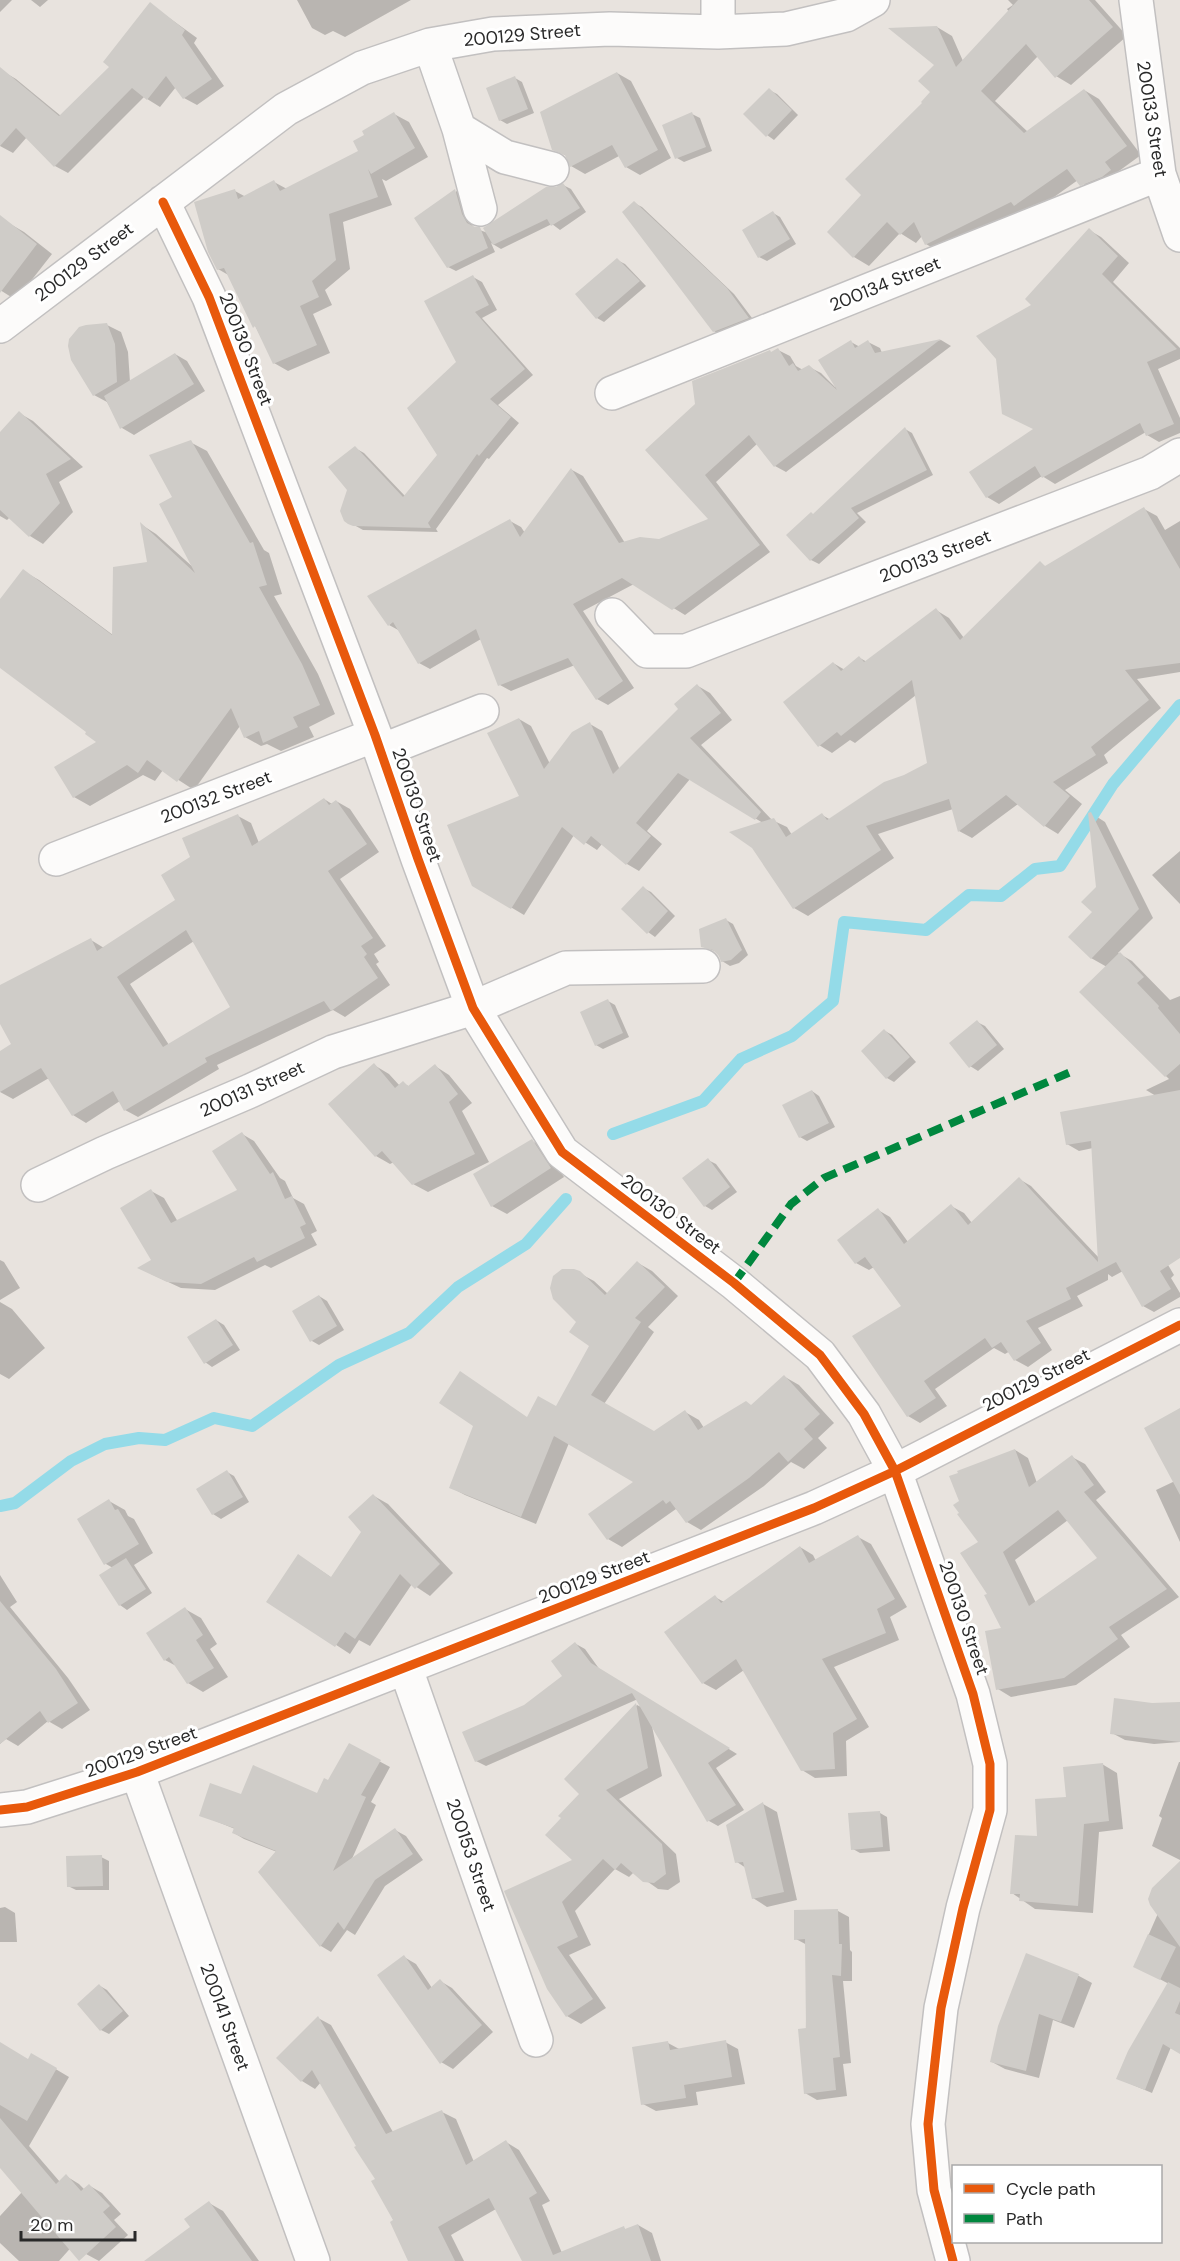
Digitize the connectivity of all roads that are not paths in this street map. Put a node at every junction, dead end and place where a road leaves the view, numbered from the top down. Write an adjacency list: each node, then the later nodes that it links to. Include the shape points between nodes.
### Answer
1 (873, 0): 3 (street, 200129 Street, via 846,15 786,29)
2 (1136, 0): 7 (street, 200133 Street)
3 (718, 16): 4 (street, 200129 Street, via 610,29 493,34)
4 (430, 45): 5 (street); 8 (street, 200129 Street, via 362,68 286,109)
5 (459, 129): 6 (street, via 505,157); 9 (street)
6 (552, 169)
7 (1159, 174): 10 (street, 200133 Street); 12 (street, 200134 Street)
8 (163, 202): 11 (street, 200129 Street); 16 (street, 200130 Street, via 209,297)
9 (480, 208)
10 (1180, 235)
11 (0, 326)
12 (612, 393)
13 (1180, 455): 14 (street, 200133 Street, via 1150,473 687,651 647,651)
14 (612, 615)
15 (482, 711): 16 (street, 200132 Street)
16 (378, 743): 17 (street, 200132 Street); 19 (street, 200130 Street)
17 (56, 859)
18 (703, 966): 19 (street, 200131 Street, via 566,968)
19 (473, 1008): 20 (street, 200131 Street, via 333,1052); 22 (street, 200130 Street, via 562,1152 734,1283 819,1355 864,1414)
20 (38, 1185)
21 (1180, 1324): 22 (street, 200129 Street)
22 (895, 1471): 23 (street, 200129 Street, via 814,1508); 28 (street, 200130 Street, via 973,1694 990,1764 990,1810 941,2008 928,2124 934,2190)
23 (406, 1669): 24 (street, 200129 Street); 26 (street, 200153 Street)
24 (138, 1772): 25 (street, 200129 Street, via 27,1808); 27 (street, 200141 Street)
25 (0, 1809)
26 (536, 2040)
27 (313, 2261)
28 (953, 2261)

